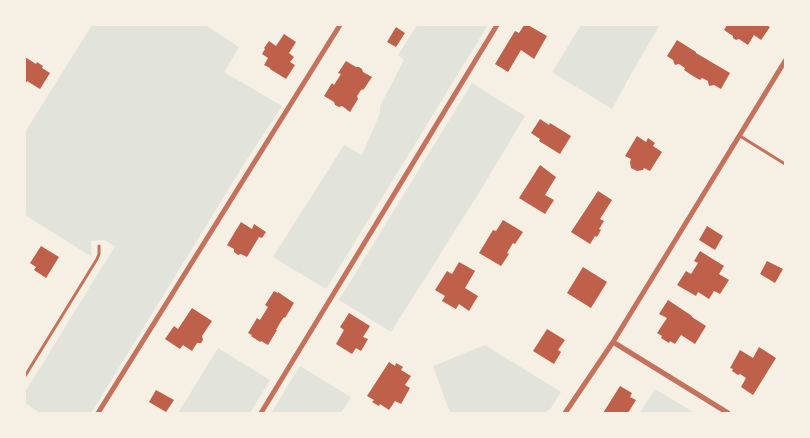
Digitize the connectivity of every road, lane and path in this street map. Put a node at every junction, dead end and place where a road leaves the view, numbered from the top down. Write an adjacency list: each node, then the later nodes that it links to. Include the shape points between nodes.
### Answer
1 (340, 25): 9 (street)
2 (497, 25): 10 (street)
3 (785, 60): 4 (street)
4 (740, 136): 5 (lane); 7 (street)
5 (785, 164)
6 (99, 246): 8 (lane, via 98,259)
7 (613, 342): 11 (street); 12 (street)
8 (25, 376)
9 (98, 413)
10 (261, 413)
11 (565, 413)
12 (728, 413)

